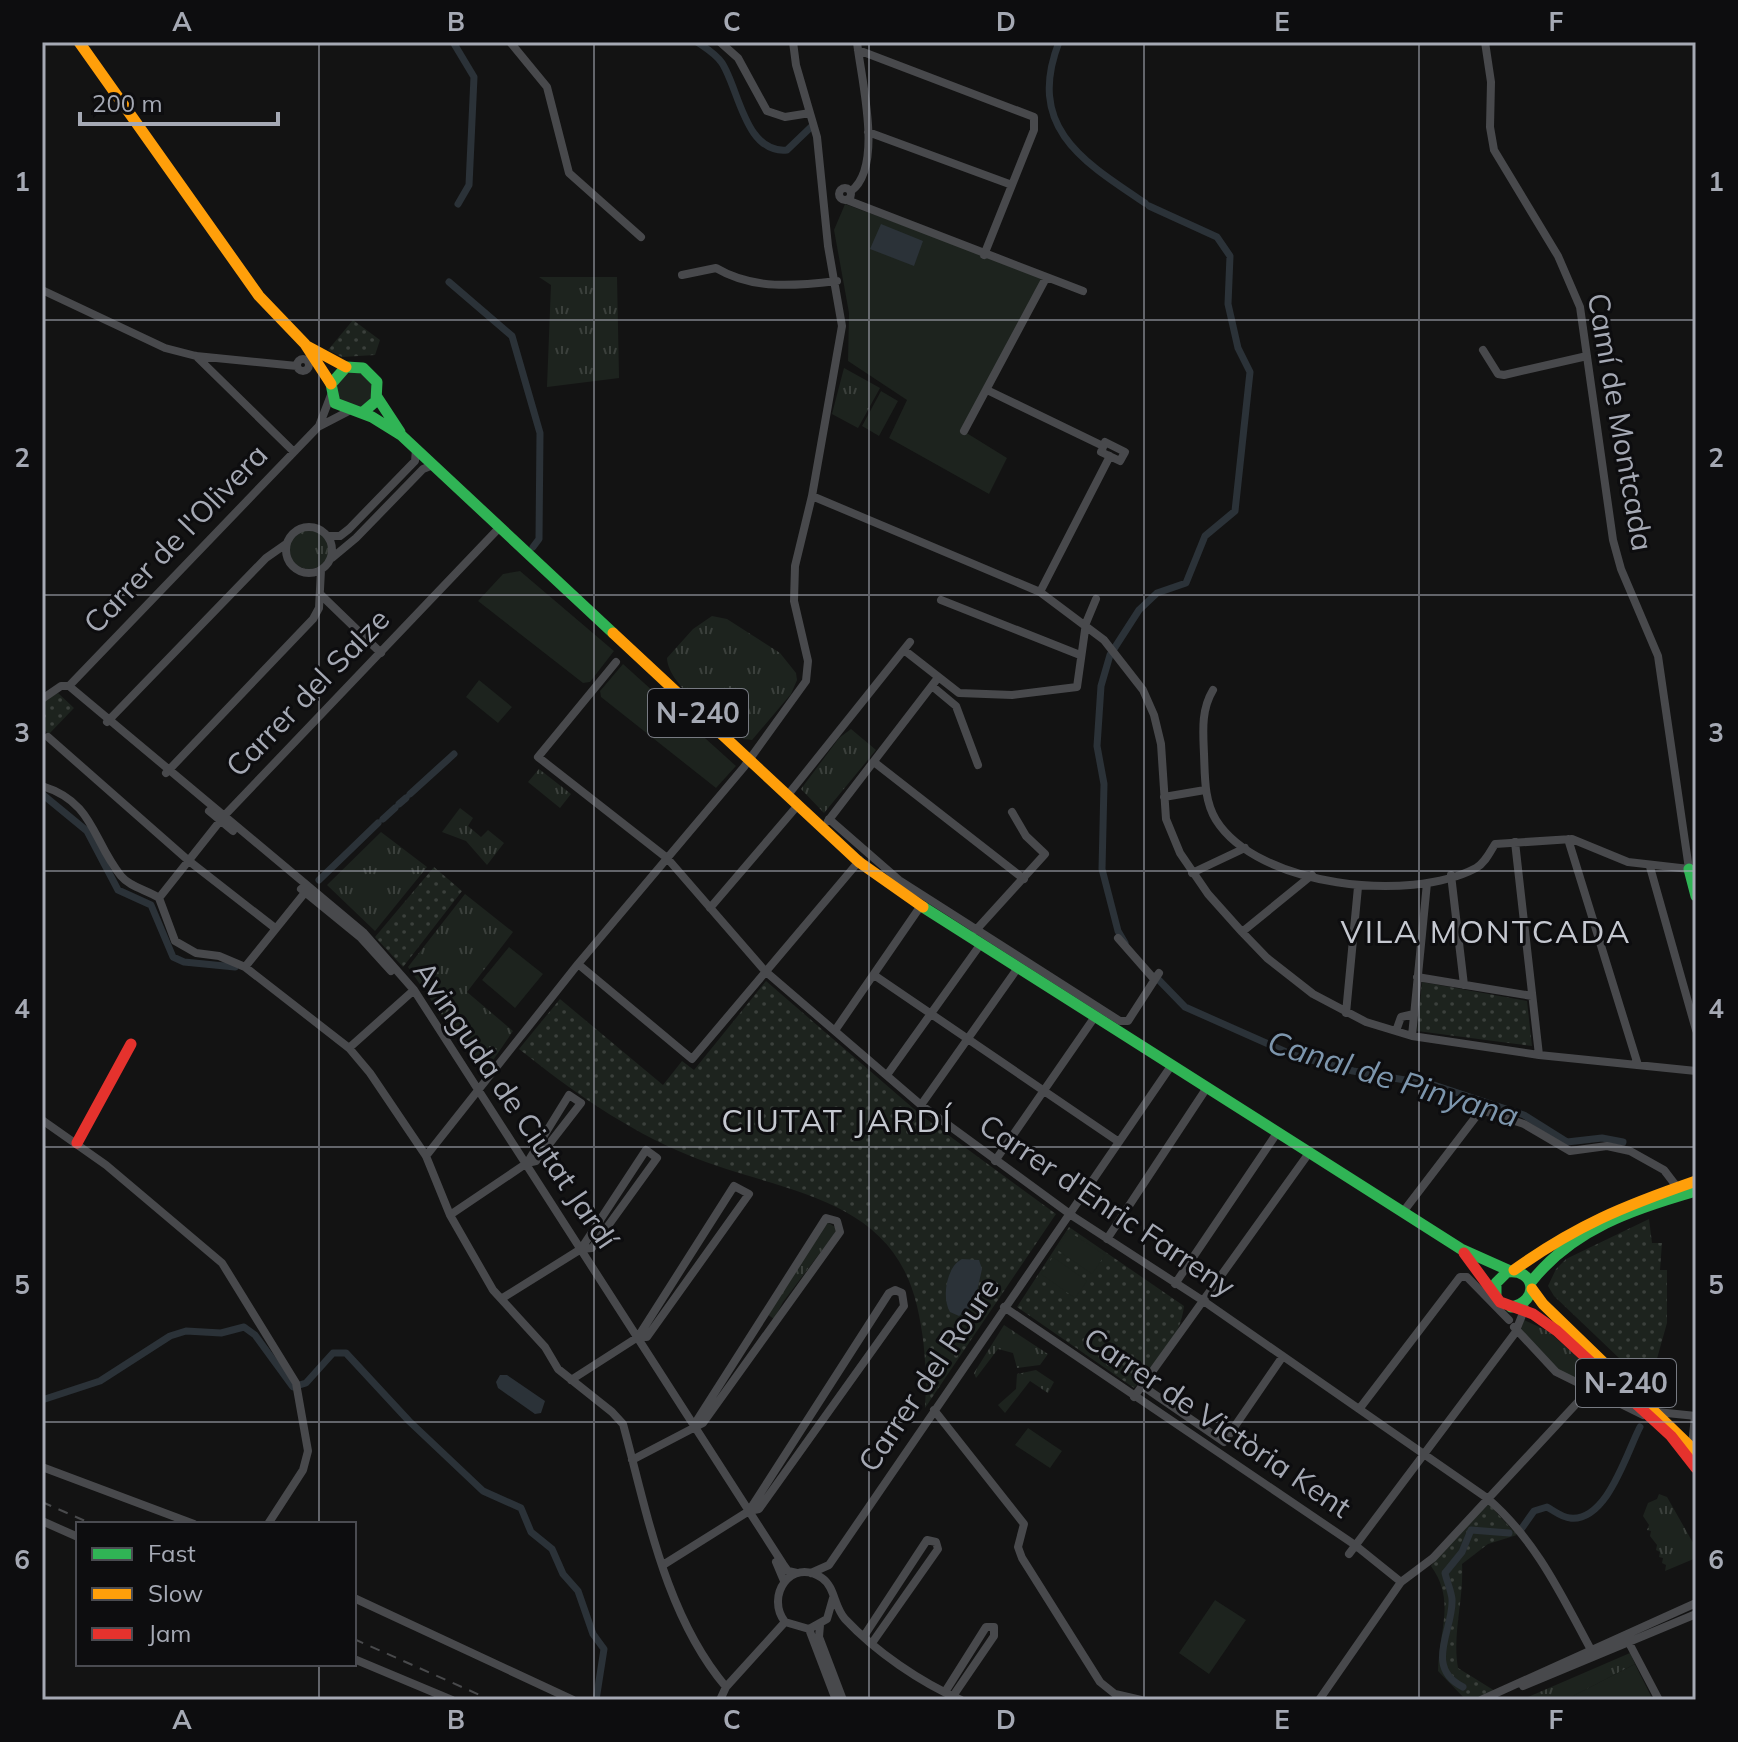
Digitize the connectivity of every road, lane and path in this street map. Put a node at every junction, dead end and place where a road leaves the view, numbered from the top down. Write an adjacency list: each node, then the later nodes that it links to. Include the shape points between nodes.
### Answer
1 (79, 42): 19 (main road, N-240, via 259,296)
2 (510, 42): 12 (street, via 547,87 569,173)
3 (720, 42): 7 (street, via 738,58 767,111 785,117)
4 (793, 42): 7 (street)
5 (1485, 42): 22 (street, Camí de Montcada, via 1494,150 1572,284)
6 (857, 46): 8 (street); 9 (street, via 1034,117 1034,130)
7 (810, 113): 11 (street)
8 (868, 132): 9 (street); 10 (street, via 867,171)
9 (1012, 185): 13 (street)
10 (846, 196): 11 (street); 13 (street)
11 (826, 199): 16 (street, via 828,246)
12 (641, 237)
13 (984, 255): 15 (street)
14 (682, 275): 16 (street, via 716,268 740,281 774,285)
15 (1046, 278): 18 (street); 28 (street)
16 (837, 281): 40 (street, via 842,326)
17 (42, 290): 21 (street, via 134,335)
18 (1083, 291)
19 (305, 344): 25 (main road, N-240); 27 (main road, N-240)
20 (1483, 350): 22 (street, via 1504,375)
21 (196, 356): 23 (street); 26 (street)
22 (1587, 356): 83 (street, Camí de Montcada, via 1613,540 1658,656 1664,686)
23 (215, 358): 24 (street); 26 (street)
24 (297, 366)
25 (346, 367): 27 (main road); 29 (main road, N-240, via 370,372 378,385)
26 (210, 370): 37 (street)
27 (331, 389): 30 (main road, N-240, via 335,404); 32 (street, Carrer de l'Olivera)
28 (987, 390): 33 (street); 35 (street)
29 (377, 397): 31 (main road); 34 (main road, N-240)
30 (347, 412): 31 (main road, N-240); 32 (street, Carrer de l'Olivera)
31 (362, 413): 34 (main road, N-240)
32 (319, 426): 37 (street, Carrer de l'Olivera)
33 (964, 431)
34 (401, 435): 36 (main road, N-240)
35 (1103, 446): 38 (street, via 1101,452); 38 (street, via 1105,442 1125,452 1120,461)
36 (416, 449): 39 (main road, N-240); 41 (street, via 415,461)
37 (294, 452): 59 (street, Carrer de l'Olivera)
38 (1110, 456): 48 (street)
39 (433, 465): 42 (street); 43 (main road, N-240)
40 (812, 496): 48 (street); 64 (street, via 795,566 794,601 808,661 806,681)
41 (378, 499): 42 (street); 44 (street, via 343,535)
42 (385, 508): 46 (street)
43 (499, 528): 55 (street, Carrer del Salze); 64 (main road, N-240)
44 (328, 536): 45 (street, via 316,527 301,528); 46 (street)
45 (286, 544): 47 (street, via 287,559 298,571); 62 (street, via 266,558)
46 (330, 560): 47 (street)
47 (321, 570): 49 (street)
48 (1040, 592): 52 (street)
49 (320, 594): 55 (street); 67 (street, via 313,619 301,634)
50 (1096, 599): 52 (street)
51 (941, 600): 56 (street)
52 (1086, 623): 56 (street); 71 (street, via 1143,690 1161,744)
53 (910, 642): 54 (street)
54 (904, 650): 58 (street); 70 (street)
55 (381, 653): 74 (street, Carrer del Salze)
56 (1080, 655): 58 (street, via 1077,687 1012,695 959,693)
57 (616, 662): 79 (street, Carrer d'Enric Farreny, via 538,757)
58 (934, 682): 65 (street); 66 (street, via 956,706)
59 (69, 686): 61 (street); 62 (street, Avinguda de Ciutat Jardí)
60 (1213, 690): 69 (street, via 1205,704)
61 (42, 699)
62 (107, 722): 67 (street, Avinguda de Ciutat Jardí)
63 (48, 737): 81 (street)
64 (749, 760): 70 (main road, N-240); 79 (street)
65 (874, 762): 75 (street); 87 (street)
66 (978, 765)
67 (167, 772): 74 (street, Avinguda de Ciutat Jardí)
68 (42, 786): 92 (street, via 85,812 124,879)
69 (1205, 790): 71 (street); 78 (street, via 1216,819)
70 (787, 796): 72 (main road, N-240)
71 (1164, 797): 84 (street, via 1168,823)
72 (798, 805): 75 (main road, N-240); 94 (street)
73 (1012, 812): 87 (street, via 1045,854)
74 (222, 819): 81 (street, Carrer del Salze); 90 (street, Avinguda de Ciutat Jardí)
75 (825, 823): 80 (main road, N-240)
76 (1568, 839): 77 (street); 82 (street); 121 (street)
77 (1515, 842): 86 (street, via 1495,844 1476,867); 108 (street)
78 (1245, 848): 84 (street); 85 (street, via 1271,863)
79 (667, 858): 94 (street, Carrer d'Enric Farreny); 100 (street)
80 (863, 858): 93 (main road, N-240); 96 (street); 103 (street)
81 (189, 861): 92 (street, Carrer del Salze); 95 (street)
82 (1650, 867): 83 (street); 114 (street)
83 (1689, 869): 91 (main road)
84 (1192, 873): 97 (street)
85 (1312, 875): 89 (street); 97 (street)
86 (1451, 875): 88 (street); 106 (street)
87 (1024, 879): 96 (street)
88 (1427, 883): 89 (street); 105 (street)
89 (1358, 887): 109 (street)
90 (307, 890): 95 (street); 107 (street, Avinguda de Ciutat Jardí)
91 (1696, 896)
92 (159, 898): 101 (street, via 175,941)
93 (920, 907): 96 (main road, N-240); 104 (street)
94 (710, 908): 103 (street, Carrer d'Enric Farreny)
95 (275, 928): 101 (street)
96 (970, 932): 99 (main road, N-240); 110 (street)
97 (1242, 932): 109 (street, via 1313,994)
98 (1118, 938): 110 (street, via 1125,951 1156,976 1128,1021)
99 (980, 945): 102 (main road, N-240); 112 (street)
100 (578, 964): 103 (street, via 692,1059); 126 (street)
101 (245, 967): 119 (street)
102 (1017, 969): 110 (main road, N-240); 117 (street)
103 (765, 971): 113 (street, Carrer d'Enric Farreny)
104 (874, 975): 112 (street); 113 (street)
105 (1417, 977): 106 (street); 111 (street)
106 (1464, 985): 108 (street)
107 (412, 992): 119 (street); 126 (street, Avinguda de Ciutat Jardí)
108 (1532, 996): 120 (street)
109 (1346, 1013): 115 (street)
110 (1098, 1014): 122 (main road, N-240, via 1110,1028); 127 (street)
111 (1414, 1014): 115 (street, via 1404,1014); 116 (street)
112 (930, 1015): 117 (street); 124 (street)
113 (836, 1029): 124 (street, Carrer d'Enric Farreny)
114 (1696, 1030)
115 (1396, 1031): 116 (street)
116 (1412, 1036): 120 (street)
117 (967, 1041): 127 (street); 128 (street)
118 (131, 1044): 132 (main road)
119 (349, 1048): 134 (street)
120 (1539, 1055): 121 (street)
121 (1638, 1065): 123 (street)
122 (1171, 1066): 125 (main road, N-240); 131 (street, Carrer del Roure)
123 (1696, 1071)
124 (887, 1075): 128 (street, Carrer d'Enric Farreny)
125 (1206, 1089): 130 (main road, N-240); 143 (street)
126 (477, 1090): 134 (street); 136 (street, Avinguda de Ciutat Jardí)
127 (1042, 1091): 131 (street); 135 (street)
128 (921, 1105): 135 (street, Carrer d'Enric Farreny)
129 (42, 1120): 132 (street)
130 (1277, 1133): 133 (main road, N-240); 149 (street)
131 (1119, 1142): 141 (street, Carrer del Roure)
132 (77, 1143): 183 (street, via 222,1263 297,1386 308,1451 303,1470)
133 (1309, 1153): 140 (main road, N-240); 153 (street)
134 (426, 1156): 142 (street)
135 (995, 1161): 141 (street, Carrer d'Enric Farreny)
136 (525, 1165): 136 (street, via 536,1161 581,1103 569,1095); 142 (street); 145 (street, Avinguda de Ciutat Jardí)
137 (1696, 1181): 138 (main road)
138 (1677, 1187): 140 (street, via 1664,1170 1630,1151 1607,1146 1570,1151 1524,1124 1479,1110); 148 (main road, via 1585,1224)
139 (1696, 1191): 150 (main road, via 1648,1205 1574,1241 1552,1256)
140 (1403, 1212): 144 (main road, N-240)
141 (1069, 1213): 143 (street, Carrer d'Enric Farreny); 154 (street, Carrer del Roure)
142 (450, 1215): 152 (street)
143 (1107, 1239): 149 (street, Carrer d'Enric Farreny)
144 (1461, 1249): 148 (main road, N-240); 151 (main road, N-240)
145 (580, 1251): 145 (street, via 592,1248 657,1158 646,1150); 152 (street); 161 (street, Avinguda de Ciutat Jardí)
146 (689, 1253): 147 (street); 147 (street, via 734,1186 749,1194); 161 (street)
147 (700, 1261): 161 (street, via 647,1337)
148 (1511, 1270): 150 (main road, N-240, via 1526,1274); 151 (main road, via 1496,1281)
149 (1175, 1284): 153 (street, Carrer d'Enric Farreny)
150 (1531, 1290): 155 (main road); 156 (street); 171 (main road, N-240)
151 (1497, 1297): 155 (main road, N-240); 158 (street)
152 (501, 1299): 163 (street)
153 (1205, 1302): 162 (street, Carrer d'Enric Farreny); 164 (street)
154 (1004, 1307): 166 (street, Carrer de Victòria Kent); 170 (street, Carrer del Roure)
155 (1511, 1307): 156 (main road, N-240)
156 (1524, 1311): 160 (street); 171 (main road, N-240, via 1557,1331)
157 (759, 1320): 159 (street); 159 (street, via 826,1218 837,1221 840,1232); 173 (street)
158 (1509, 1320): 160 (street); 169 (street, via 1467,1277 1460,1277)
159 (771, 1327): 173 (street, via 703,1423)
160 (1516, 1330): 165 (street, via 1556,1372); 175 (street)
161 (636, 1339): 163 (street); 173 (street, Avinguda de Ciutat Jardí)
162 (1283, 1356): 164 (street, Carrer de Victòria Kent, via 1224,1442); 169 (street, Carrer d'Enric Farreny)
163 (571, 1380): 176 (street, via 623,1424)
164 (1144, 1387): 166 (street)
165 (1590, 1389): 171 (street); 179 (street)
166 (1134, 1397): 185 (street, Carrer de Victòria Kent)
167 (821, 1403): 168 (street); 168 (street, via 889,1293 902,1293 904,1306); 180 (street)
168 (830, 1408): 180 (street, via 759,1509)
169 (1360, 1408): 175 (street, Carrer d'Enric Farreny)
170 (934, 1410): 187 (street, Carrer del Roure); 213 (street, via 1024,1524 1018,1547 1022,1558 1089,1667 1107,1690)
171 (1652, 1414): 172 (street); 174 (main road, N-240); 178 (main road, N-240)
172 (1696, 1416): 174 (street)
173 (692, 1427): 176 (street); 180 (street, Avinguda de Ciutat Jardí)
174 (1694, 1449)
175 (1425, 1454): 179 (street, Carrer d'Enric Farreny); 185 (street)
176 (632, 1460): 186 (street)
177 (42, 1467): 182 (street)
178 (1696, 1468)
179 (1487, 1498): 192 (street, via 1433,1558); 204 (street, Carrer d'Enric Farreny, via 1553,1577)
180 (747, 1512): 186 (street); 188 (street, Avinguda de Ciutat Jardí, via 788,1571); 190 (street, Avinguda de Ciutat Jardí)
181 (42, 1521): 184 (street)
182 (189, 1522)
183 (269, 1522)
184 (76, 1536)
185 (1352, 1550): 192 (street, Carrer de Victòria Kent)
186 (663, 1565): 206 (street, via 695,1639)
187 (829, 1565): 189 (street); 191 (street, Carrer del Roure)
188 (797, 1573): 189 (street); 190 (street)
189 (811, 1573): 191 (street)
190 (784, 1581): 198 (street, via 777,1606)
191 (826, 1581): 193 (street)
192 (1401, 1582): 214 (street)
193 (833, 1598): 197 (street); 199 (street)
194 (356, 1599): 209 (street)
195 (1696, 1603): 204 (street)
196 (1696, 1614): 202 (street)
197 (845, 1619): 199 (street); 201 (street)
198 (785, 1622): 200 (street); 206 (street)
199 (824, 1622): 200 (street); 212 (street, via 819,1637)
200 (809, 1629): 211 (street)
201 (864, 1636): 203 (street); 203 (street, via 927,1540 936,1542 938,1549)
202 (1628, 1641): 216 (street); 217 (street)
203 (872, 1643): 207 (street)
204 (1590, 1648): 215 (street)
205 (356, 1660): 208 (street)
206 (726, 1687): 210 (street)
207 (953, 1696): 207 (street, via 994,1636 994,1627 986,1627)
208 (452, 1700)
209 (573, 1700)
210 (720, 1700)
211 (836, 1700)
212 (843, 1700)
213 (1141, 1700)
214 (1319, 1700)
215 (1481, 1700)
216 (1494, 1700)
217 (1659, 1700)

